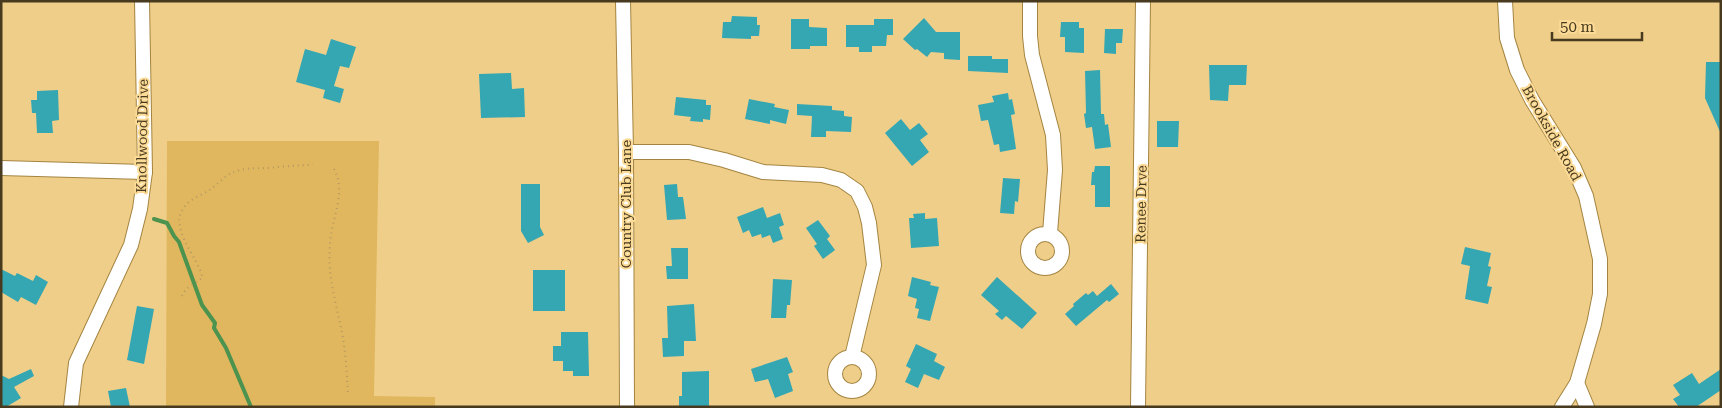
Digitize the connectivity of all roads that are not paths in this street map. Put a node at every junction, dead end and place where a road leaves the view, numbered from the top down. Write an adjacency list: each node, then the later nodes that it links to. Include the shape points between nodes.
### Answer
1 (142, 1): 8 (street, Knollwood Drive)
2 (623, 1): 6 (street, Country Club Lane)
3 (1030, 1): 9 (street, via 1032,55 1053,136 1056,170)
4 (1143, 1): 14 (street, Renee Drve)
5 (1505, 1): 11 (street, Brookside Road, via 1507,38 1517,70 1574,168 1586,196 1595,231 1600,259 1600,294)
6 (626, 152): 10 (street, via 689,152 763,172 822,175 842,180 857,191 869,223 874,265); 13 (street, Country Club Lane)
7 (1, 168): 8 (street)
8 (145, 172): 12 (street, Knollwood Drive, via 131,245 76,363)
9 (1050, 233)
10 (852, 356)
11 (1577, 383): 15 (street, Brookside Road); 16 (street)
12 (71, 407)
13 (626, 407)
14 (1138, 407)
15 (1562, 407)
16 (1587, 407)

